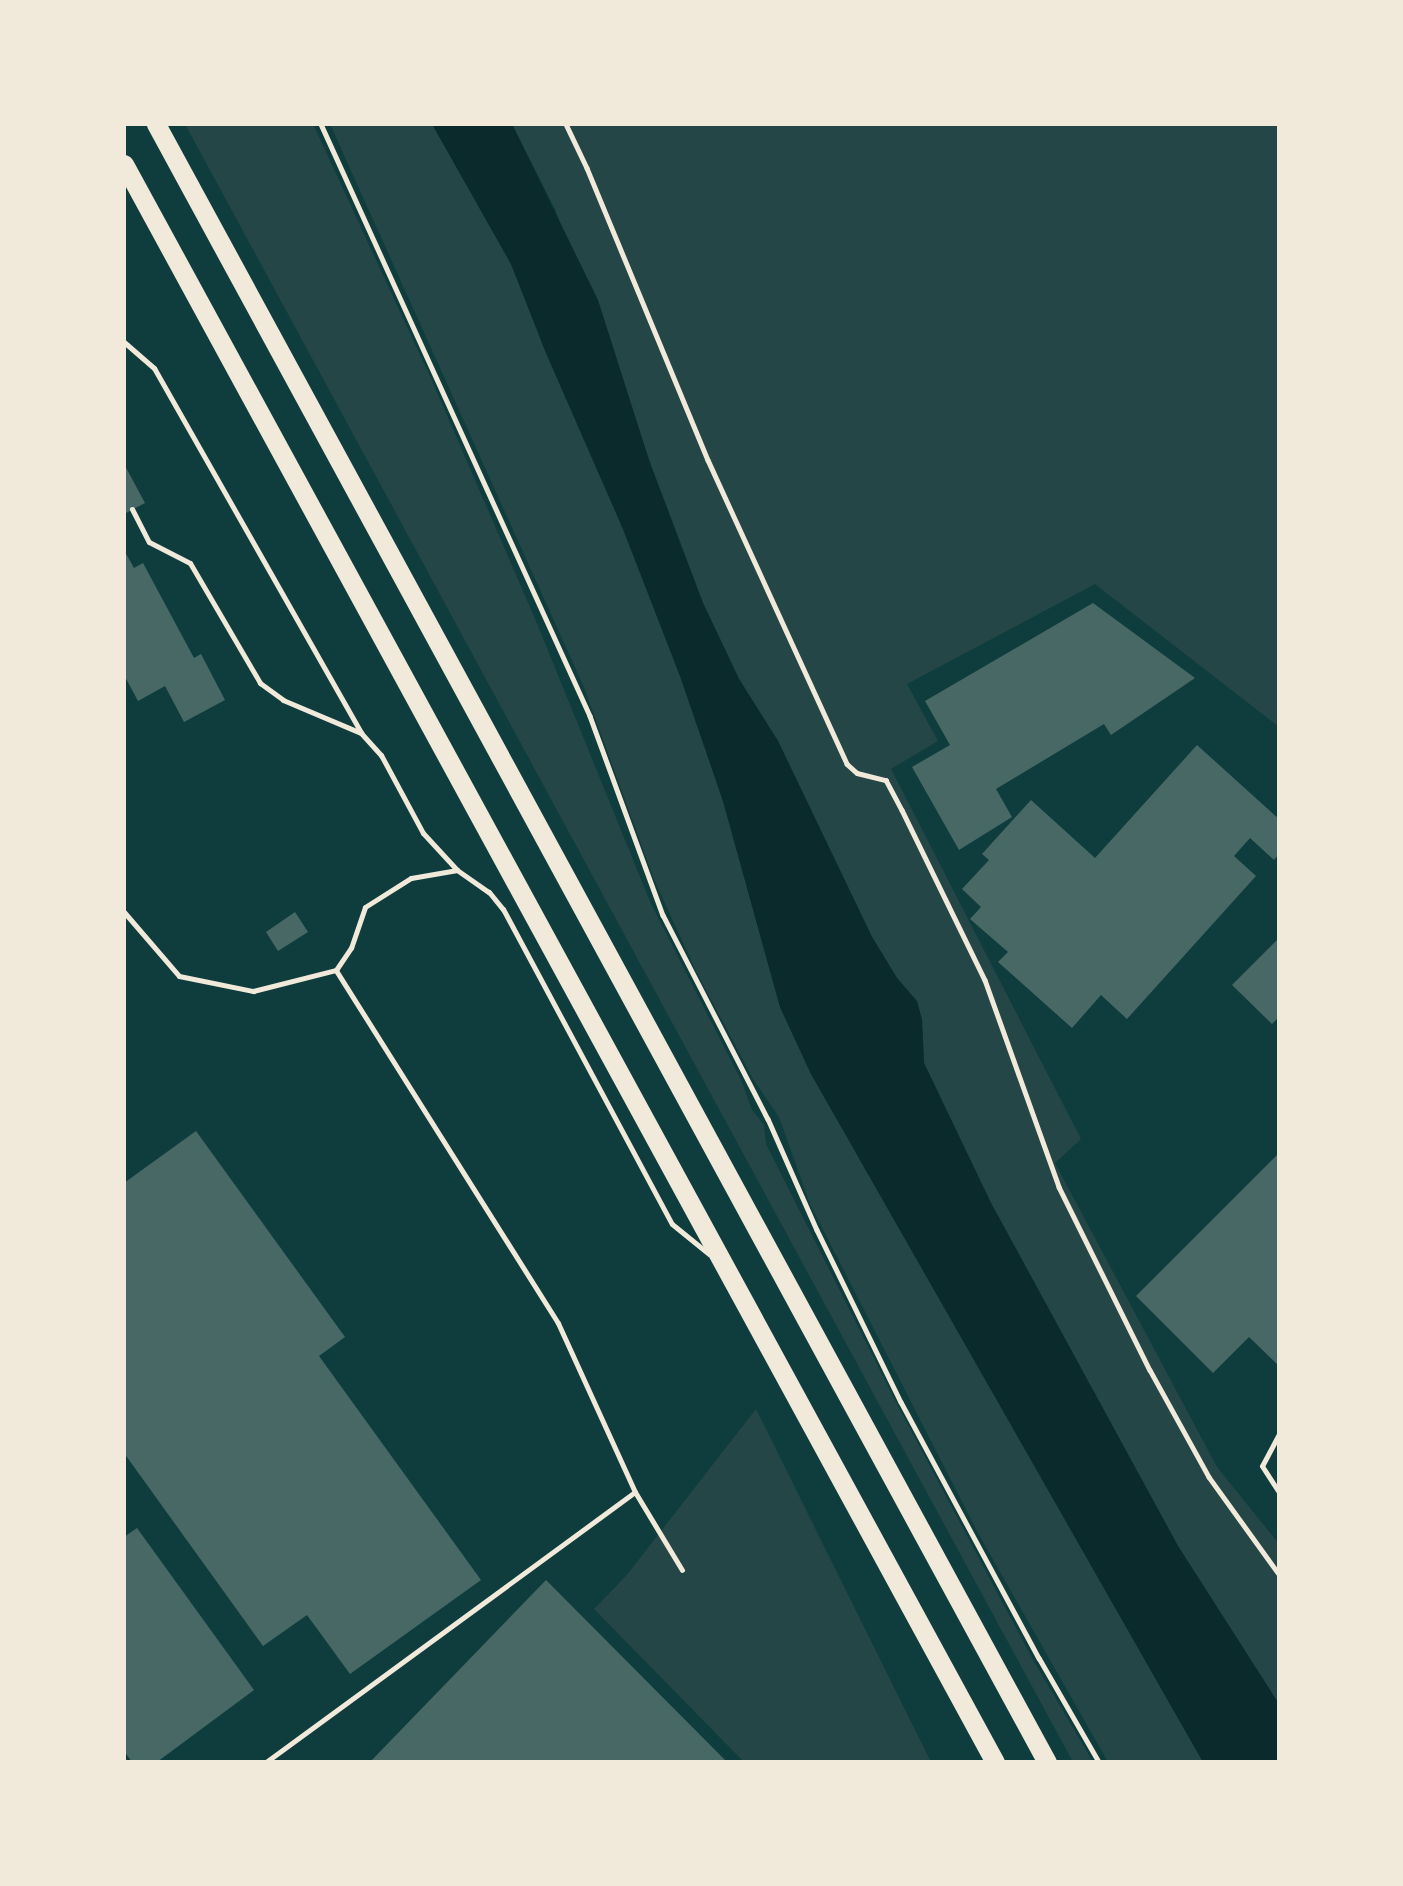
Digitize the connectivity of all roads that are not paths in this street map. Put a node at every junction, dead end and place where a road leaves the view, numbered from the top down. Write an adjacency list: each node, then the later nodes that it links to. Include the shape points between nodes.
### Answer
1 (156, 124): 16 (highway)
2 (124, 164): 9 (highway)
3 (124, 342): 5 (lane, via 154,368)
4 (132, 509): 5 (lane, via 149,542 190,563 260,683 283,700)
5 (361, 733): 6 (lane, via 381,755 423,834)
6 (457, 870): 8 (lane, via 411,878 365,907 351,948); 9 (lane, via 489,892 503,909 672,1224)
7 (124, 912): 8 (lane, via 179,976 253,990)
8 (336, 970): 11 (lane, via 558,1323)
9 (725, 1267): 15 (highway)
10 (1279, 1434): 12 (lane, via 1262,1466)
11 (635, 1492): 13 (lane); 14 (lane)
12 (1279, 1492)
13 (682, 1570)
14 (266, 1762)
15 (995, 1762)
16 (1047, 1762)

